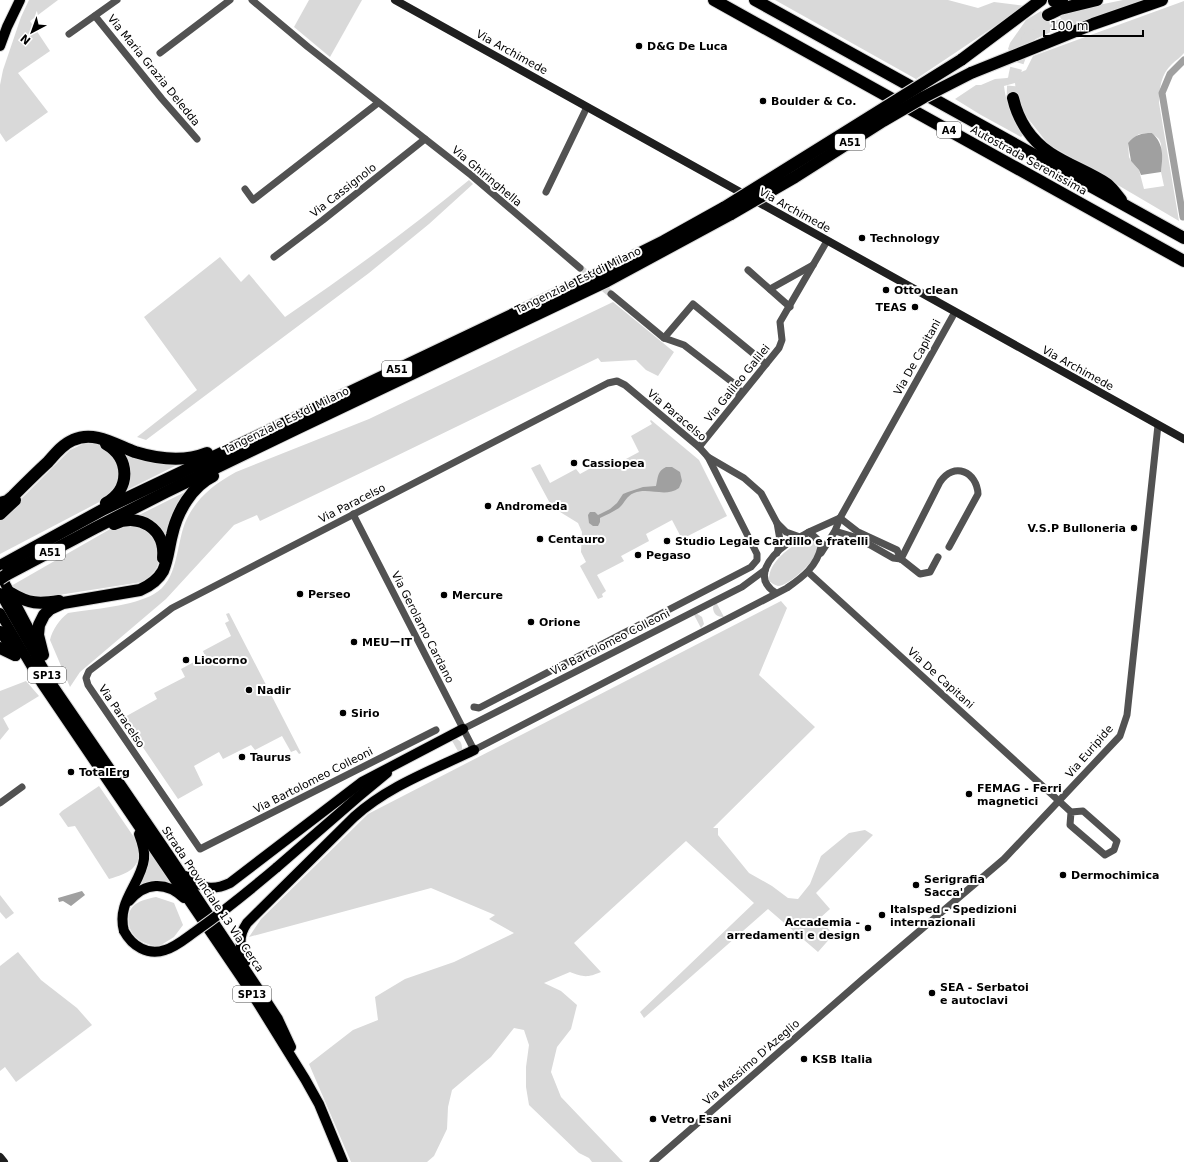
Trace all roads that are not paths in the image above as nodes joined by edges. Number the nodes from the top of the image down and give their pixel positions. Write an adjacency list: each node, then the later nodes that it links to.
1 (20, 0): 14 (main road)
2 (117, 0): 12 (street, Via Maria Grazia Deledda)
3 (230, 0): 15 (street)
4 (252, 0): 17 (street, Via Ghiringhella)
5 (395, 0): 18 (street, Via Archimede)
6 (714, 0): 28 (highway, Autostrada Serenissima / A4)
7 (755, 0): 23 (highway, Autostrada Serenissima / A4)
8 (1041, 0): 24 (highway, Tangenziale Est di Milano / A51, bridge)
9 (1097, 0): 11 (highway)
10 (1162, 0): 24 (highway, Tangenziale Est di Milano / A51, bridge)
11 (1048, 15)
12 (95, 16): 13 (street, Via Maria Grazia Deledda); 19 (street, Via Maria Grazia Deledda)
13 (69, 34)
14 (0, 46)
15 (160, 52)
16 (1013, 98): 23 (highway)
17 (378, 103): 20 (street, Via Ghiringhella); 21 (street)
18 (587, 107): 22 (street); 26 (street, Via Archimede)
19 (197, 139)
20 (425, 139): 27 (street, Via Cassignolo); 30 (street, Via Ghiringhella)
21 (245, 189)
22 (546, 192)
23 (1128, 207): 25 (highway, Autostrada Serenissima / A4)
24 (728, 211): 41 (highway, Tangenziale Est di Milano / A51)
25 (1184, 238)
26 (827, 241): 29 (street, Via Galileo Galilei); 35 (street, Via Archimede)
27 (274, 257)
28 (1184, 261)
29 (814, 264): 32 (street); 34 (street, Via Galileo Galilei)
30 (580, 268)
31 (748, 270): 32 (street)
32 (770, 289): 34 (street)
33 (610, 294): 36 (street)
34 (790, 307): 37 (street, Via Galileo Galilei)
35 (955, 312): 39 (street, Via Archimede); 47 (street, Via De Capitani)
36 (664, 338): 37 (street); 38 (street)
37 (766, 364): 38 (street, Via Galileo Galilei)
38 (739, 396): 42 (street, Via Galileo Galilei)
39 (1158, 425): 40 (street, Via Archimede); 79 (street, Via Euripide)
40 (1184, 439)
41 (260, 441): 44 (highway); 49 (highway, Tangenziale Est di Milano / A51); 50 (highway, Tangenziale Est di Milano / A51); 69 (highway)
42 (699, 447): 43 (street, Via Paracelso); 46 (street, Via Paracelso)
43 (708, 457): 48 (street); 59 (street, Via Paracelso)
44 (0, 503)
45 (0, 514): 50 (highway)
46 (353, 514): 73 (street, Via Gerolamo Cardano); 84 (street, Via Paracelso)
47 (840, 518): 51 (street, Via De Capitani); 52 (street, Via Bartolomeo Colleoni); 58 (street)
48 (776, 523): 53 (street); 55 (street)
49 (95, 528): 61 (highway, Tangenziale Est di Milano / A51); 63 (highway)
50 (68, 529): 61 (highway, Tangenziale Est di Milano / A51)
51 (835, 531): 56 (street, Via De Capitani); 58 (street)
52 (809, 532): 53 (street, Via Bartolomeo Colleoni); 56 (street)
53 (800, 537): 55 (street, Via Bartolomeo Colleoni)
54 (949, 547): 58 (street)
55 (777, 554): 60 (street, Via Bartolomeo Colleoni)
56 (819, 556): 62 (street)
57 (938, 557): 58 (street)
58 (901, 559)
59 (757, 560): 70 (street, Via Bartolomeo Colleoni)
60 (765, 570): 64 (street); 73 (street, Via Bartolomeo Colleoni)
61 (1, 572): 63 (main road)
62 (808, 572): 64 (street); 79 (street, Via De Capitani)
63 (5, 593): 69 (main road); 72 (main road, Strada Provinciale 13 Via Cerca / SP13)
64 (776, 593): 75 (street)
65 (0, 613): 71 (main road, Strada Provinciale 13 Via Cerca / SP13)
66 (0, 631): 68 (main road)
67 (0, 648): 68 (highway)
68 (15, 655): 71 (main road)
69 (43, 655): 72 (main road)
70 (474, 707)
71 (62, 714): 83 (main road, Strada Provinciale 13 Via Cerca / SP13)
72 (81, 725): 85 (main road, Strada Provinciale 13 Via Cerca / SP13)
73 (463, 729): 75 (street, Via Gerolamo Cardano); 76 (main road)
74 (436, 730): 84 (street, Via Bartolomeo Colleoni)
75 (474, 750): 77 (main road)
76 (401, 761): 82 (main road); 85 (main road)
77 (403, 784): 82 (main road); 89 (main road)
78 (22, 787): 80 (street)
79 (1059, 801): 81 (street, Via De Capitani); 88 (street, Via Euripide)
80 (0, 803)
81 (1071, 812): 81 (street)
82 (338, 815): 86 (main road, bridge)
83 (134, 819): 86 (main road); 87 (main road, Strada Provinciale 13 Via Cerca / SP13)
84 (200, 849)
85 (169, 855): 89 (main road, Strada Provinciale 13 Via Cerca / SP13)
86 (124, 908): 87 (main road)
87 (196, 911): 90 (main road, Strada Provinciale 13 Via Cerca / SP13)
88 (863, 979): 94 (street, Via Massimo D'Azeglio)
89 (276, 1016): 90 (main road, Strada Provinciale 13 Via Cerca / SP13)
90 (305, 1079): 93 (main road, SP13)
91 (0, 1157): 92 (street)
92 (4, 1162)
93 (343, 1162)
94 (653, 1162)

